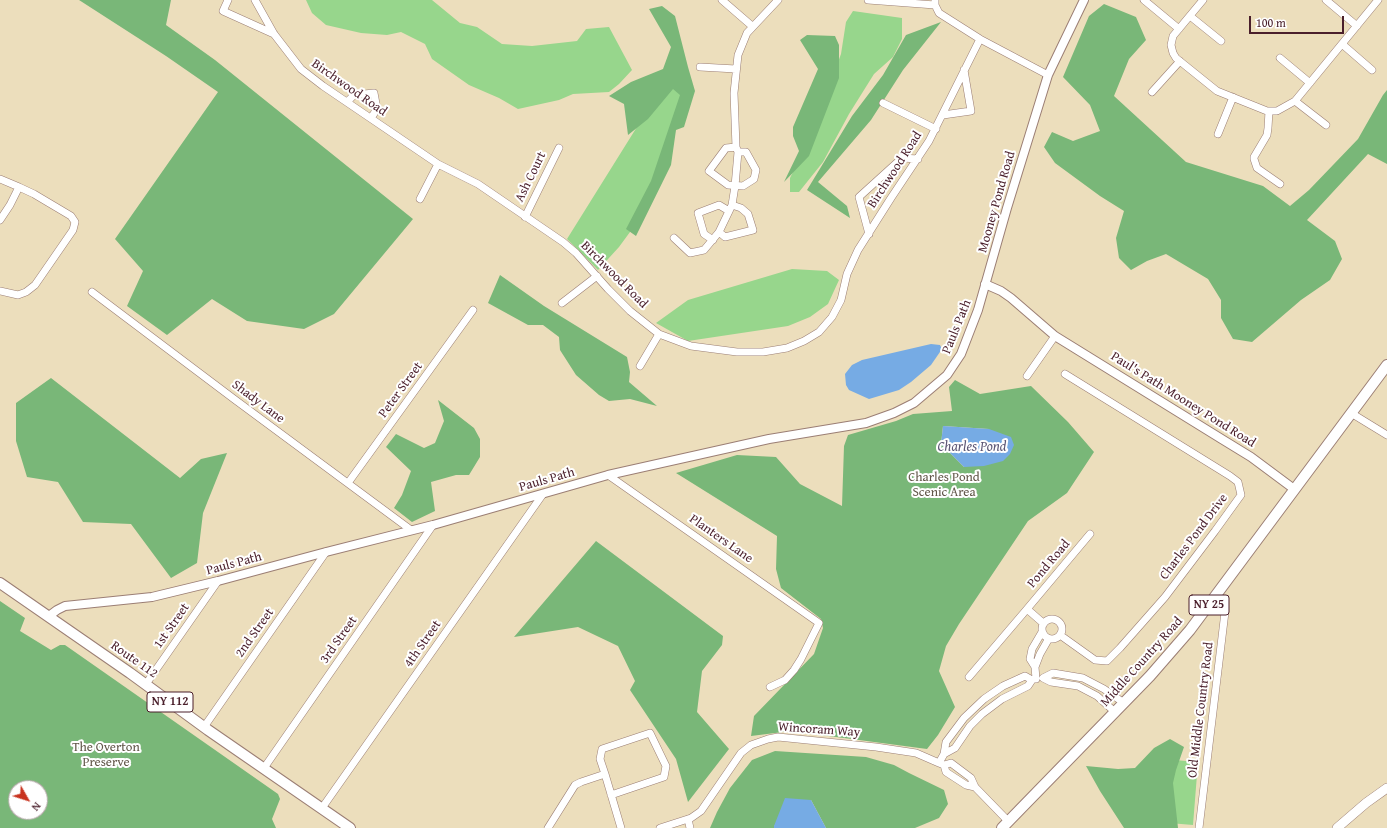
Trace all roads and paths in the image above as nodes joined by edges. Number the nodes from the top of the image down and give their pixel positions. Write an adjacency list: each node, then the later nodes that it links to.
1 (228, 0): 16 (street)
2 (255, 0): 16 (street, Birchwood Road)
3 (722, 0): 13 (street)
4 (778, 0): 13 (street)
5 (868, 0): 11 (street)
6 (1084, 0): 26 (street, Mooney Pond Road)
7 (1144, 0): 15 (street)
8 (1203, 0): 12 (street)
9 (1326, 0): 14 (street)
10 (1378, 0): 14 (street)
11 (935, 2): 17 (street)
12 (1190, 16): 15 (street); 18 (street)
13 (752, 26): 23 (street)
14 (1356, 26): 19 (street)
15 (1179, 29): 21 (street)
16 (274, 34): 31 (street, Birchwood Road)
17 (980, 38): 24 (street, Birchwood Road); 26 (street)
18 (1221, 41)
19 (1342, 44): 25 (street); 27 (street)
20 (1280, 58): 27 (street)
21 (1180, 61): 28 (street); 29 (street)
22 (700, 67): 23 (street)
23 (736, 69): 40 (street)
24 (964, 70): 34 (street, Birchwood Road); 34 (street)
25 (1372, 70)
26 (1048, 75): 56 (street, Mooney Pond Road)
27 (1310, 83): 30 (street)
28 (1152, 92)
29 (1233, 97): 33 (street); 38 (street)
30 (1295, 101): 33 (street); 36 (street)
31 (348, 102): 35 (street, Birchwood Road); 35 (street)
32 (883, 104): 37 (street)
33 (1268, 111): 44 (street)
34 (942, 115): 37 (street, Birchwood Road)
35 (371, 118): 42 (street, Birchwood Road)
36 (1326, 125)
37 (936, 129): 41 (street, Birchwood Road)
38 (1218, 134)
39 (559, 148): 49 (street, Ash Court)
40 (737, 149): 46 (street); 46 (street); 46 (street)
41 (918, 159): 52 (street, Birchwood Road); 52 (street)
42 (438, 164): 47 (street); 49 (street, Birchwood Road)
43 (0, 178): 45 (street)
44 (1280, 184)
45 (19, 186): 50 (street); 57 (street)
46 (735, 186): 48 (street)
47 (420, 199)
48 (730, 208): 51 (street); 51 (street); 54 (street)
49 (525, 217): 55 (street, Birchwood Road)
50 (0, 220)
51 (719, 232): 54 (street)
52 (868, 234): 61 (street, Birchwood Road)
53 (674, 238): 54 (street)
54 (713, 240)
55 (597, 276): 59 (street); 61 (street, Birchwood Road)
56 (985, 284): 62 (street); 69 (street, Pauls Path)
57 (0, 291)
58 (92, 292): 70 (street, Shady Lane)
59 (562, 303)
60 (472, 310): 70 (street, Peter Street)
61 (659, 334): 64 (street)
62 (1056, 336): 66 (street); 71 (street, Paul's Path Mooney Pond Road)
63 (1387, 365): 67 (main road, Middle Country Road / NY 25)
64 (640, 366)
65 (1065, 374): 84 (street, Charles Pond Drive)
66 (1027, 376)
67 (1351, 413): 68 (street); 71 (main road, Middle Country Road / NY 25)
68 (1387, 435)
69 (608, 475): 72 (street, Pauls Path); 90 (street, Planters Lane)
70 (348, 484): 74 (street, Shady Lane)
71 (1294, 490): 79 (main road, Middle Country Road / NY 25)
72 (543, 494): 73 (street, Pauls Path); 100 (street, 4th Street)
73 (433, 525): 74 (street, Pauls Path); 96 (street, 3rd Street)
74 (411, 530): 76 (street, Pauls Path)
75 (1090, 534): 80 (street, Pond Road)
76 (326, 552): 77 (street, Pauls Path); 93 (street, 2nd Street)
77 (218, 582): 81 (street, Pauls Path); 89 (street, 1st Street)
78 (0, 583): 81 (main road, Route 112 / NY 112)
79 (1216, 597): 91 (main road, Middle Country Road / NY 25); 108 (street, Old Middle Country Road)
80 (1027, 609): 82 (street); 87 (street, Pond Road)
81 (49, 616): 89 (main road, Route 112 / NY 112)
82 (1043, 623): 83 (street); 84 (street)
83 (1042, 632): 85 (street); 86 (street)
84 (1060, 635): 85 (street)
85 (1048, 640): 86 (street)
86 (1035, 667): 88 (street)
87 (969, 677)
88 (1037, 679): 91 (street); 92 (street); 94 (street); 94 (street)
89 (146, 684): 93 (main road, Route 112 / NY 112)
90 (770, 687)
91 (1124, 703): 92 (main road, Middle Country Road / NY 25)
92 (1115, 712): 102 (main road, Middle Country Road / NY 25)
93 (204, 727): 96 (main road, Route 112 / NY 112)
94 (944, 754): 95 (street)
95 (941, 764): 101 (street, Wincoram Way); 102 (street, Wincoram Way)
96 (264, 768): 100 (main road, Route 112 / NY 112)
97 (605, 774): 99 (street); 99 (street); 104 (street)
98 (1387, 788): 109 (main road)
99 (611, 795): 105 (street)
100 (322, 808): 103 (main road, Route 112 / NY 112)
101 (688, 819): 106 (street, Wincoram Way); 107 (street)
102 (1009, 826)
103 (350, 828)
104 (548, 828)
105 (621, 828)
106 (660, 828)
107 (690, 828)
108 (1199, 828)
109 (1337, 828)

